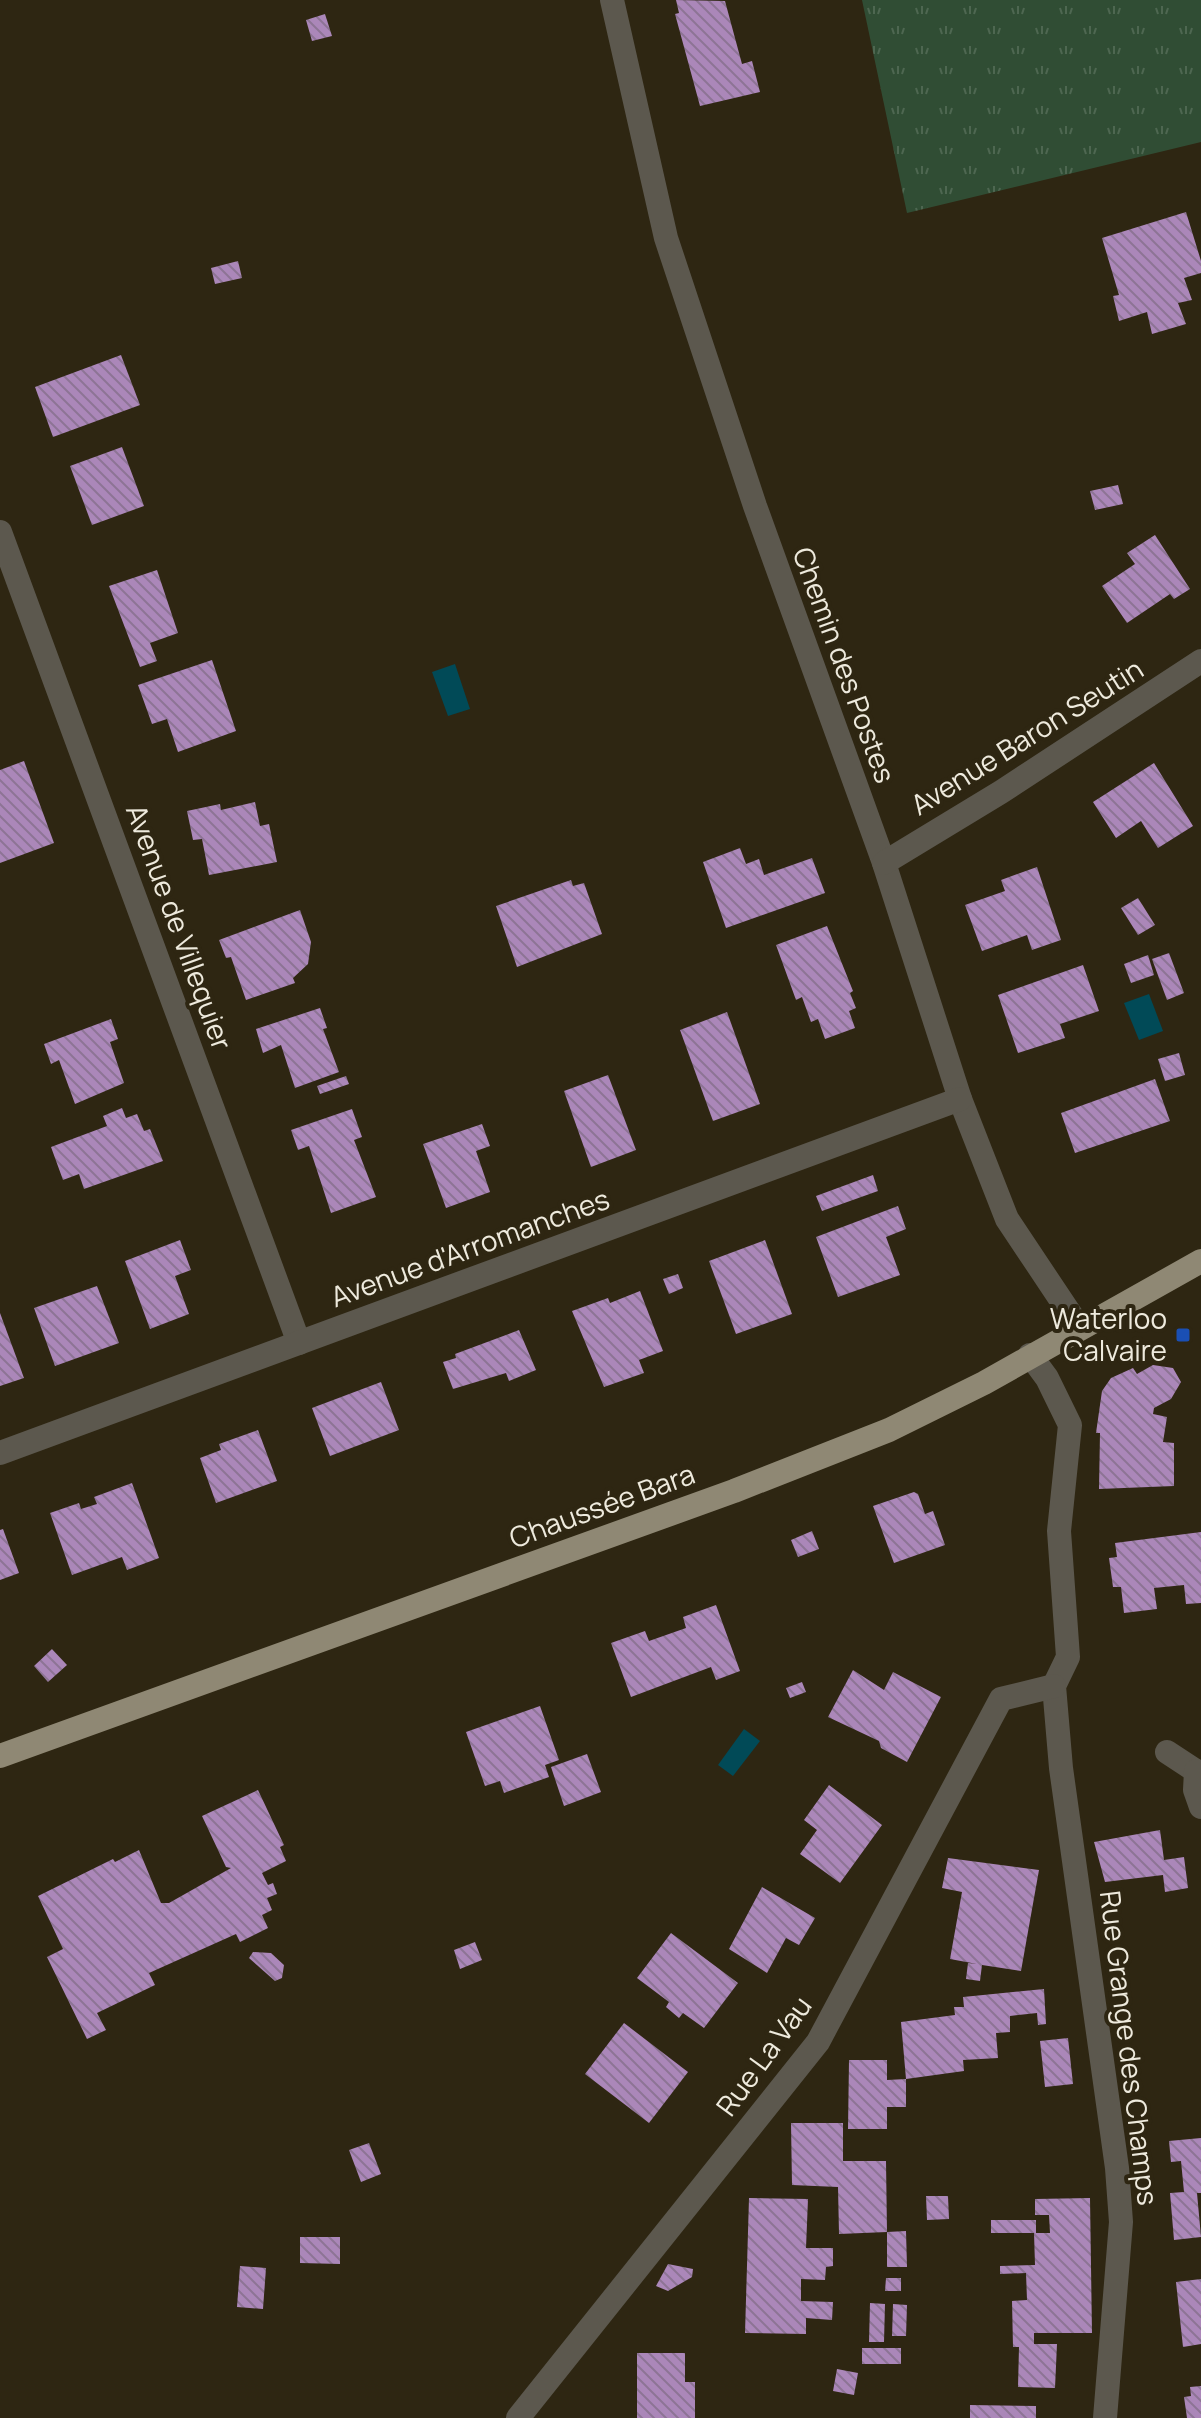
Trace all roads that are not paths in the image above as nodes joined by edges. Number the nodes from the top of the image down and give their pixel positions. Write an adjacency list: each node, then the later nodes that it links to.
1 (612, 0): 4 (street, Chemin des Postes)
2 (2, 539): 8 (street, Avenue de Villequier)
3 (1201, 661): 4 (street, Avenue Baron Seutin)
4 (884, 863): 5 (street, Chemin des Postes)
5 (960, 1099): 7 (street, Chemin des Postes); 8 (street, Avenue d'Arromanches)
6 (1201, 1261): 7 (main road, Chaussée Bara)
7 (1079, 1327): 9 (main road, Chaussée Bara)
8 (299, 1343): 10 (street, Avenue d'Arromanches)
9 (1030, 1355): 11 (street); 13 (main road, Chaussée Bara)
10 (0, 1453)
11 (1054, 1686): 16 (street, Rue La Vau); 17 (street, Rue Grange des Champs)
12 (1167, 1752): 14 (street)
13 (0, 1756)
14 (1199, 1769): 15 (street)
15 (1201, 1807)
16 (518, 2418)
17 (1105, 2418)

